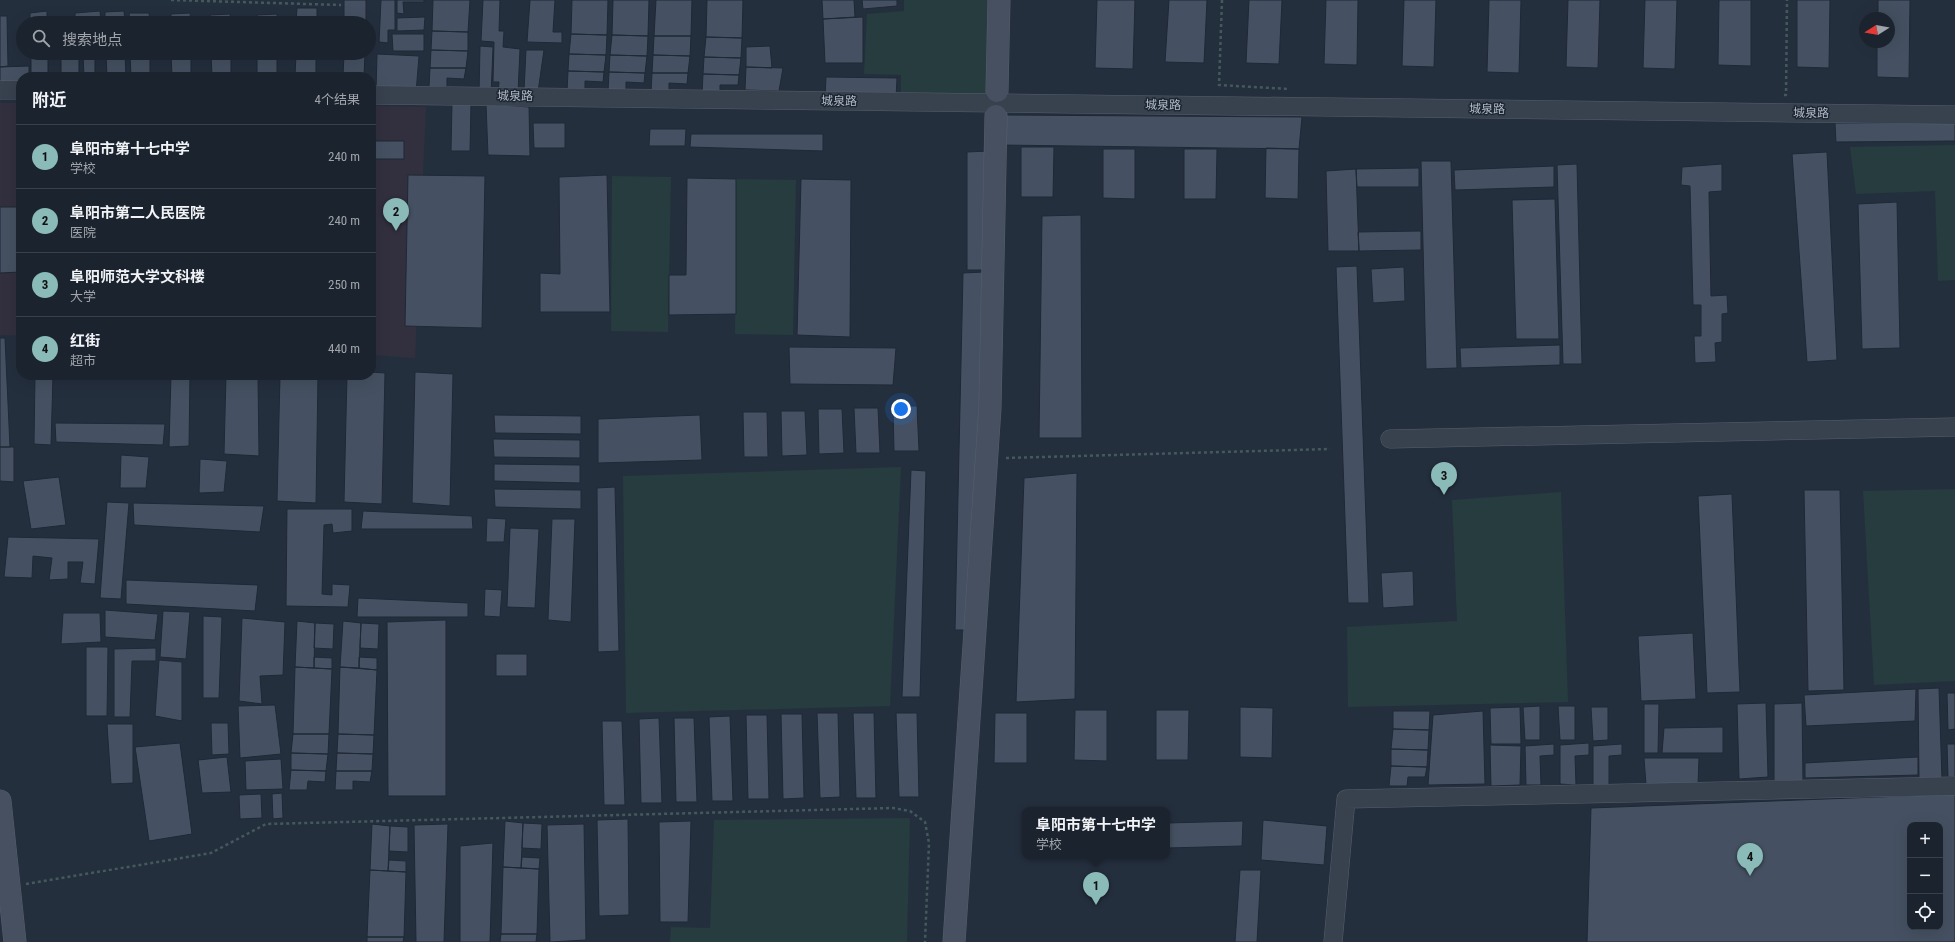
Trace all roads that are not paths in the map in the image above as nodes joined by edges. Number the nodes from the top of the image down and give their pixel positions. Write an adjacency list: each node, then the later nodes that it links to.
1 (999, 0): 4 (main road)
2 (0, 90): 3 (street)
3 (16, 90)
4 (997, 91)
5 (376, 95): 6 (street, 城泉路)
6 (1955, 115)
7 (996, 116): 13 (main road)
8 (1955, 427): 9 (street)
9 (1390, 439)
10 (1955, 786): 14 (street)
11 (0, 801): 12 (main road)
12 (15, 942)
13 (954, 942)
14 (1334, 942)

